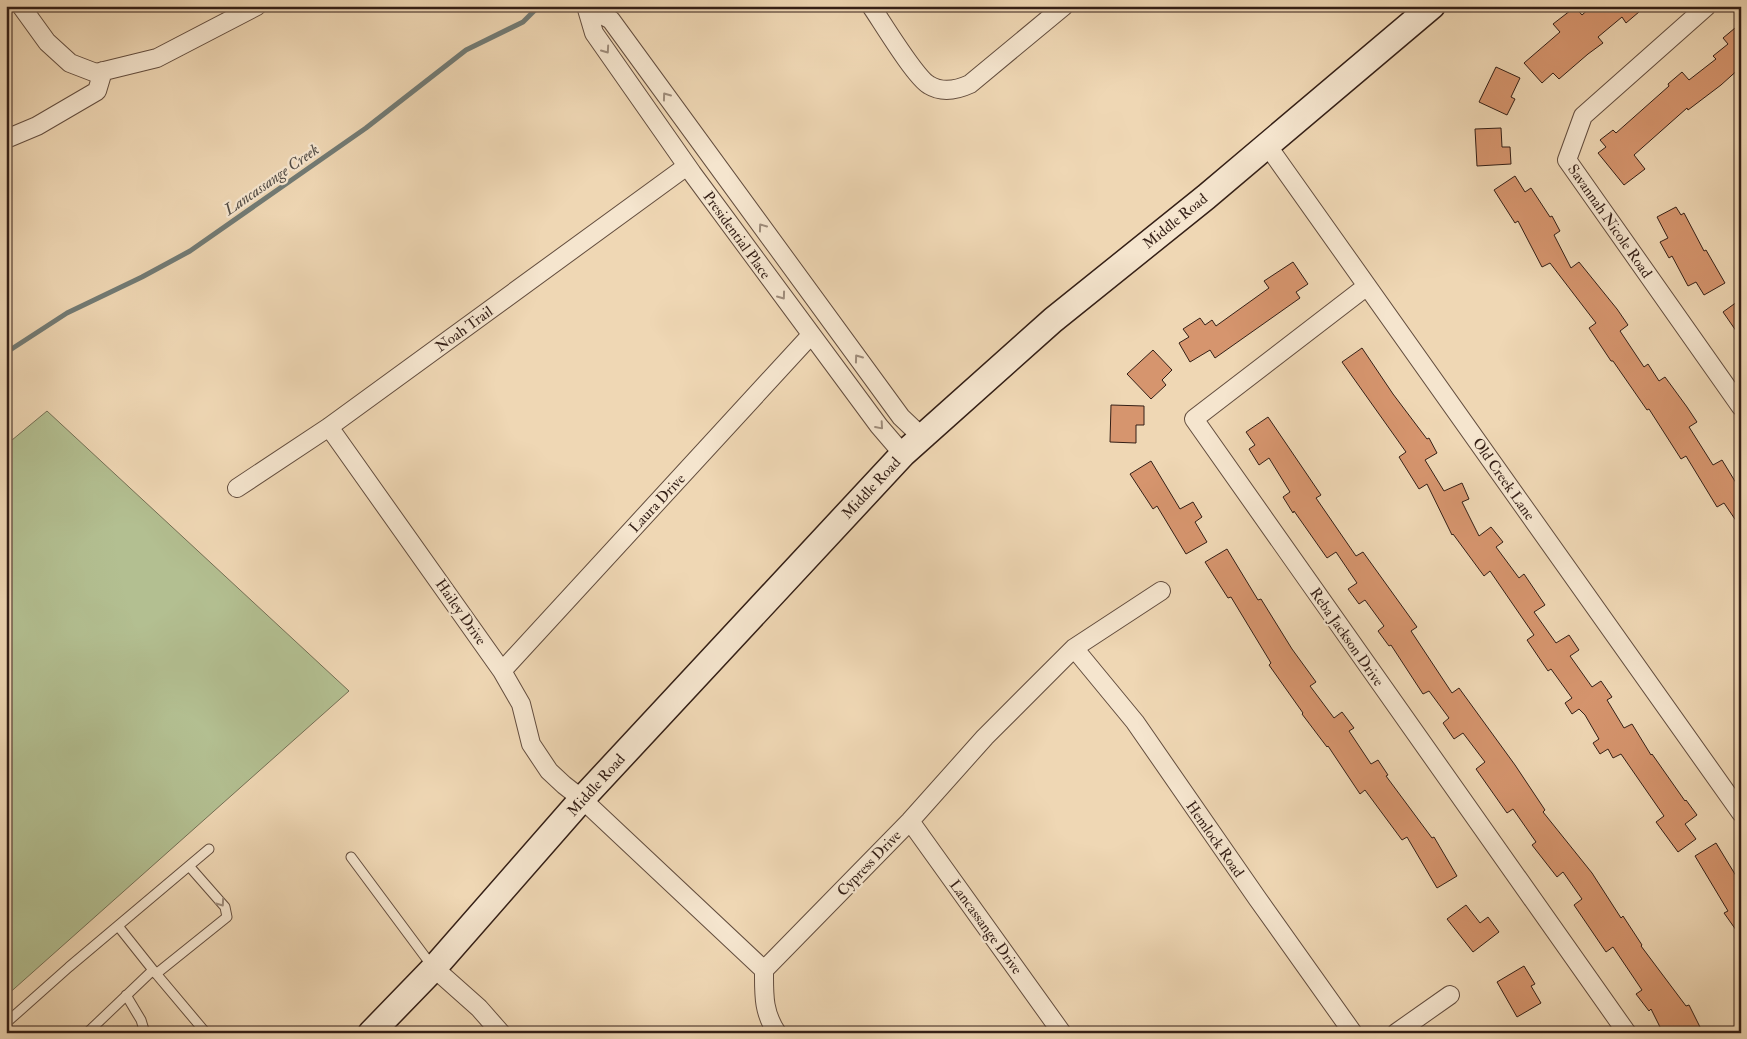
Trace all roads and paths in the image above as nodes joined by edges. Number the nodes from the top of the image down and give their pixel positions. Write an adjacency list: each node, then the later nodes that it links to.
1 (21, 6): 7 (street)
2 (257, 6): 7 (street)
3 (871, 6): 4 (street)
4 (1064, 6)
5 (1432, 6): 9 (main road, Middle Road)
6 (1707, 6): 13 (street, Savannah Nicole Road)
7 (99, 72): 8 (street)
8 (6, 139)
9 (1267, 145): 11 (street, Old Creek Lane); 15 (main road, Middle Road)
10 (687, 166): 12 (street, Presidential Place, one-way to 12); 14 (street, Noah Trail); 15 (street, Presidential Place, one-way to 10)
11 (1367, 286): 22 (street, Old Creek Lane); 43 (street, Reba Jackson Drive)
12 (811, 335): 16 (street, Presidential Place, one-way to 16); 20 (street, Laura Drive)
13 (1741, 407)
14 (329, 427): 17 (street, Noah Trail); 20 (street, Hailey Drive)
15 (922, 437): 16 (main road, Middle Road)
16 (904, 454): 21 (main road, Middle Road)
17 (237, 488)
18 (1161, 591): 19 (street, Cypress Drive)
19 (1074, 648): 23 (street, Cypress Drive); 41 (street, Hemlock Road)
20 (502, 670): 21 (street, Hailey Drive)
21 (582, 799): 28 (main road, Middle Road); 29 (street)
22 (1741, 813)
23 (910, 821): 29 (street, Cypress Drive); 40 (street, Lancassange Drive)
24 (210, 849): 26 (lane)
25 (350, 857): 28 (lane)
26 (190, 866): 27 (lane); 30 (lane, one-way to 30)
27 (118, 926): 30 (lane); 33 (lane)
28 (434, 968): 37 (main road, Middle Road); 38 (street)
29 (764, 970): 39 (street)
30 (154, 972): 31 (lane); 36 (lane)
31 (126, 995): 34 (lane); 35 (lane)
32 (1450, 995): 42 (street)
33 (6, 1023)
34 (87, 1033)
35 (145, 1033)
36 (206, 1033)
37 (371, 1033)
38 (501, 1033)
39 (776, 1033)
40 (1062, 1033)
41 (1353, 1033)
42 (1396, 1033)
43 (1627, 1033)

